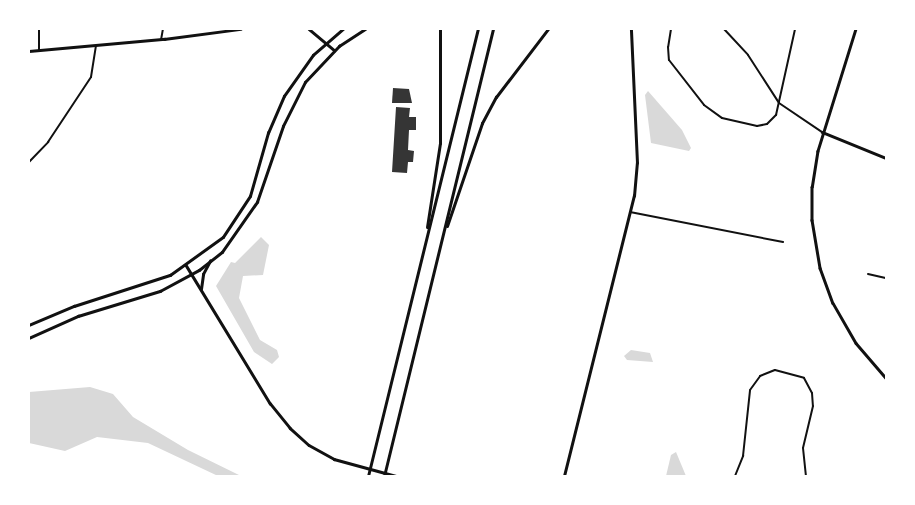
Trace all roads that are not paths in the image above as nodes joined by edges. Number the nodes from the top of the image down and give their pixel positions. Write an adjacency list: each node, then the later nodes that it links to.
1 (39, 29): 19 (street)
2 (163, 29): 16 (street)
3 (240, 29): 16 (main road)
4 (309, 29): 17 (main road)
5 (343, 29): 17 (main road)
6 (365, 29): 20 (main road)
7 (440, 29): 28 (highway)
8 (478, 29): 28 (highway)
9 (493, 29): 29 (highway)
10 (548, 29): 29 (highway)
11 (631, 29): 26 (main road)
12 (671, 29): 22 (street)
13 (724, 29): 22 (street)
14 (795, 29): 22 (street)
15 (856, 29): 23 (main road)
16 (161, 40): 18 (main road)
17 (326, 44): 20 (main road); 31 (main road)
18 (96, 45): 19 (main road); 25 (street)
19 (39, 50): 21 (main road)
20 (334, 50): 30 (main road)
21 (29, 51)
22 (779, 103): 23 (street)
23 (822, 132): 24 (main road); 38 (main road)
24 (886, 158)
25 (29, 162)
26 (630, 212): 27 (street); 42 (main road)
27 (783, 242)
28 (424, 249): 39 (highway)
29 (440, 250): 40 (highway)
30 (211, 261): 32 (main road); 35 (main road)
31 (186, 265): 32 (main road); 36 (main road)
32 (192, 274): 35 (main road); 37 (main road)
33 (868, 274): 34 (street)
34 (886, 278)
35 (200, 290): 41 (main road)
36 (29, 325)
37 (29, 338)
38 (886, 378)
39 (368, 476)
40 (384, 476)
41 (396, 476)
42 (564, 476)
43 (735, 476): 44 (street)
44 (806, 476)

